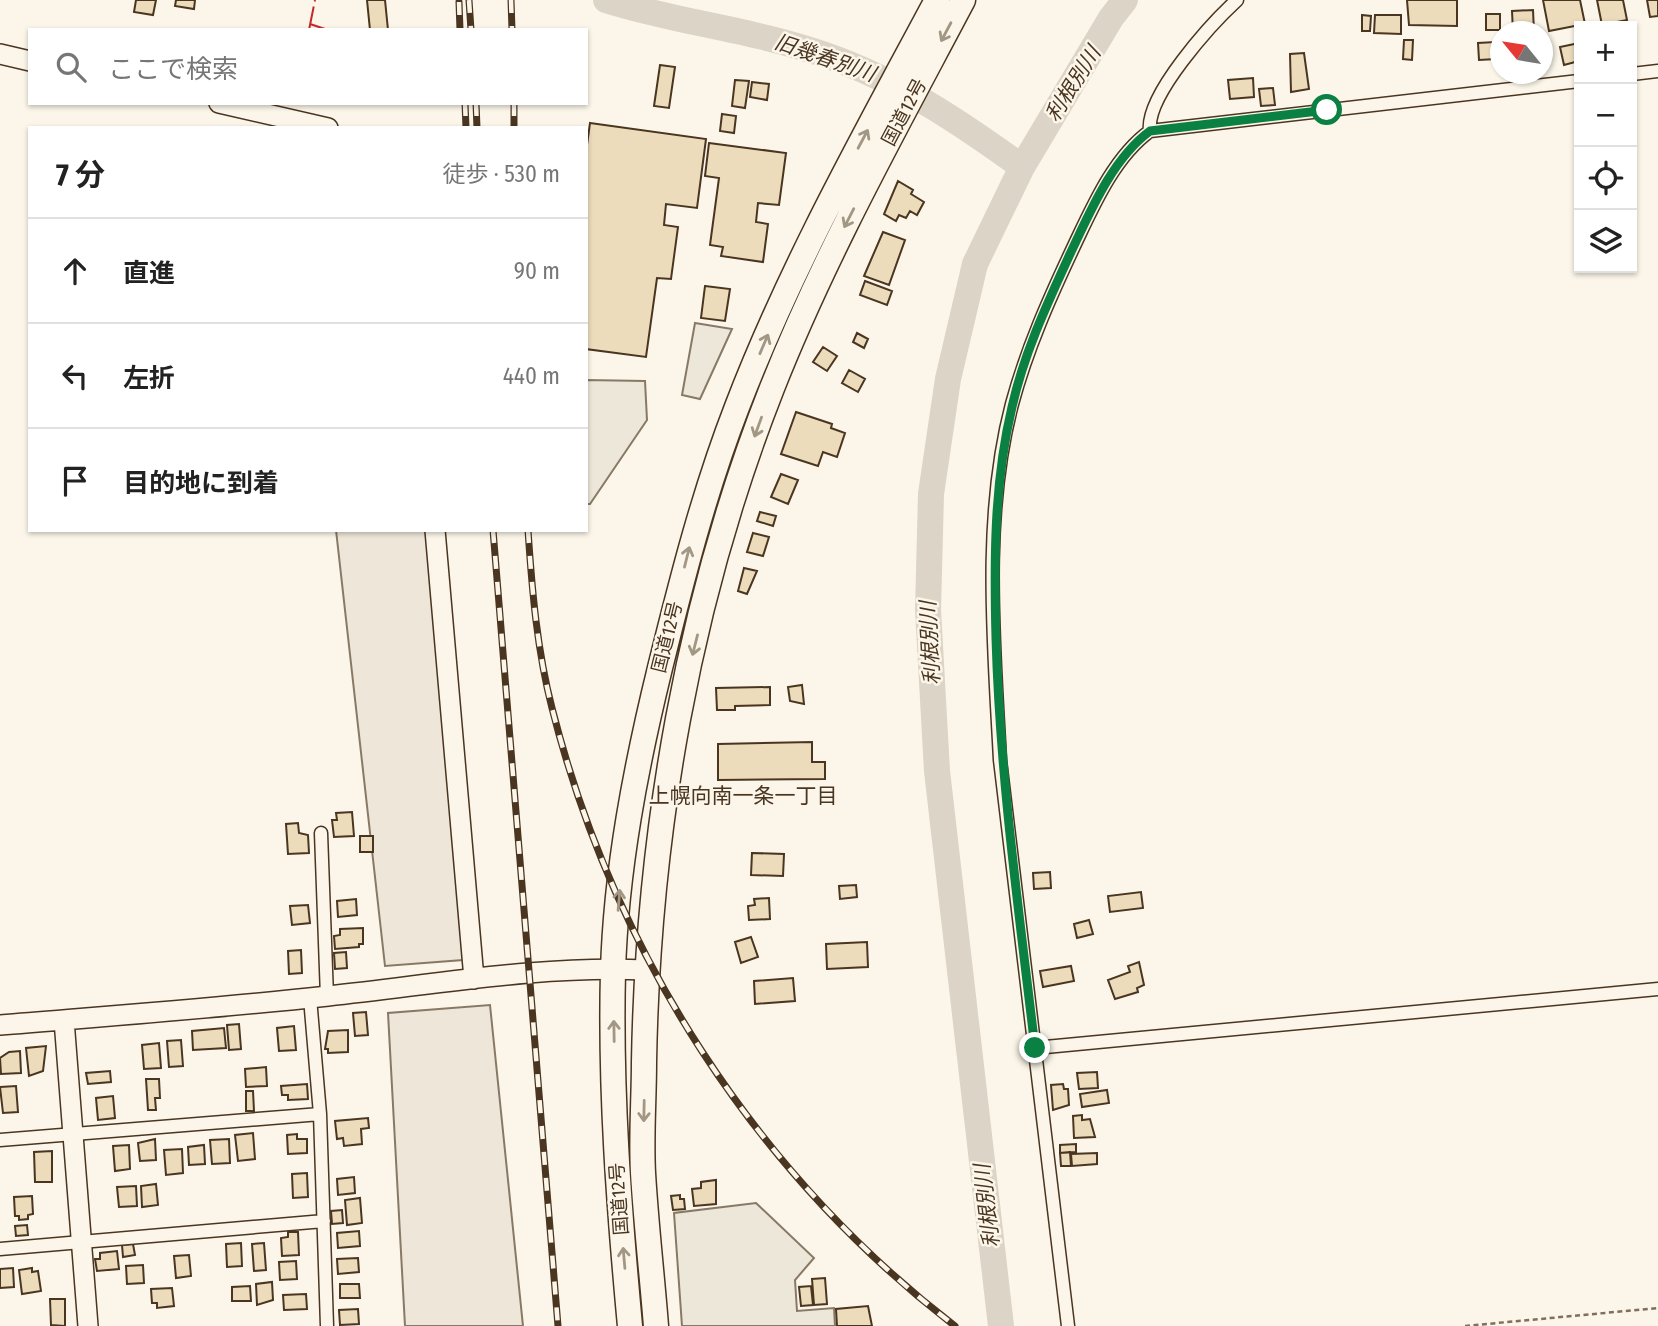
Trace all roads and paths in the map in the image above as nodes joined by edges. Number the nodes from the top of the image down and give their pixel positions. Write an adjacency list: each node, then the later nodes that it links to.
1 (937, 0): 5 (highway, 国道12号)
2 (963, 0): 5 (highway, 国道12号, one-way to 5)
3 (1237, 0): 13 (street)
4 (0, 54): 6 (street)
5 (920, 57): 11 (highway, 国道12号)
6 (28, 61)
7 (1658, 71): 8 (street)
8 (1637, 73)
9 (1574, 82): 13 (street)
10 (228, 105): 12 (street)
11 (892, 109): 16 (highway, 国道12号, one-way to 11); 17 (highway, 国道12号, one-way to 17)
12 (319, 126)
13 (1150, 131): 23 (street)
14 (435, 532): 18 (street)
15 (321, 833): 20 (street)
16 (613, 968): 17 (street); 18 (street); 33 (highway, 国道12号, one-way to 16)
17 (646, 970): 34 (highway, 国道12号, one-way to 34)
18 (474, 979): 20 (street)
19 (1658, 989): 23 (street)
20 (318, 997): 21 (street); 24 (street)
21 (64, 1020): 22 (street); 25 (street)
22 (0, 1025)
23 (1035, 1048): 35 (street)
24 (320, 1114): 25 (street); 27 (street)
25 (72, 1133): 26 (street); 28 (street)
26 (0, 1140)
27 (324, 1221): 28 (street); 32 (street)
28 (81, 1241): 29 (street); 31 (street)
29 (0, 1249)
30 (1658, 1308): 36 (path)
31 (88, 1326)
32 (327, 1326)
33 (630, 1326)
34 (656, 1326)
35 (1068, 1326)
36 (1465, 1326)

